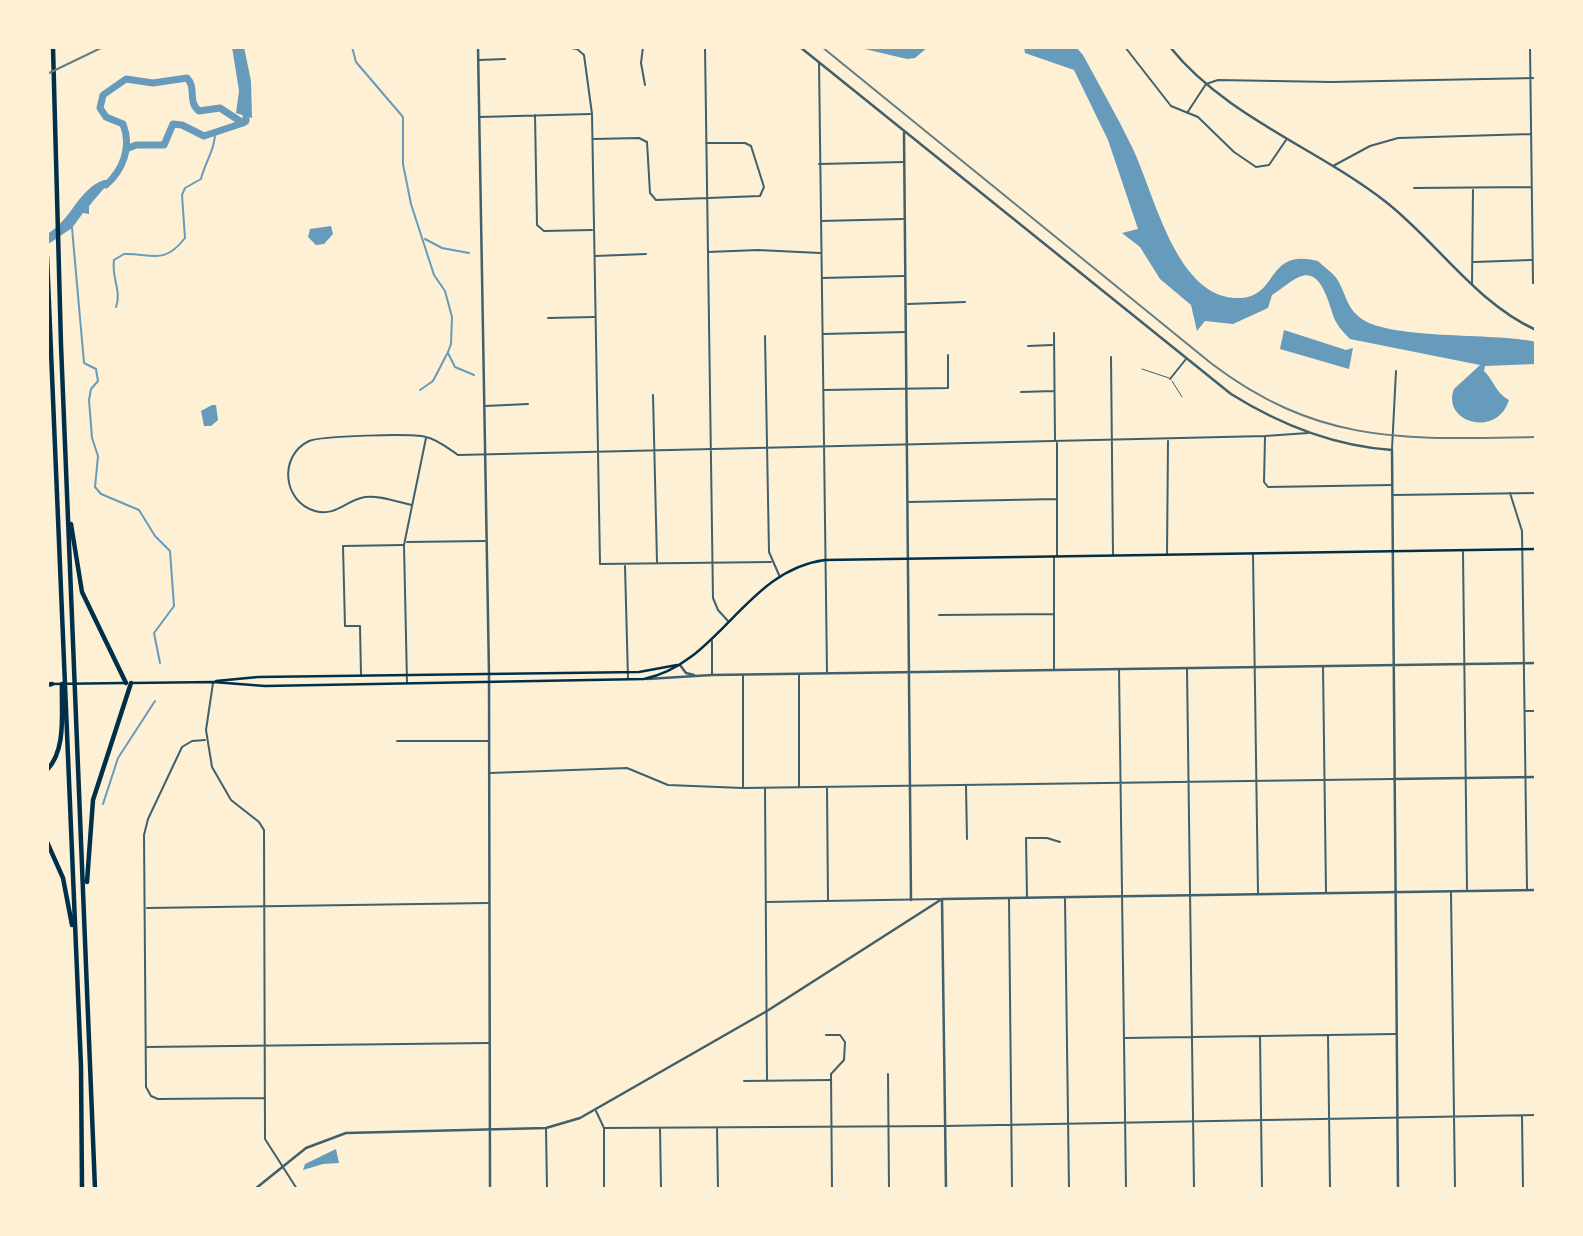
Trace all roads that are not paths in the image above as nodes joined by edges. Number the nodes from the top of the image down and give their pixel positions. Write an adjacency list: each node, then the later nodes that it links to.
1 (54, 47): 86 (highway)
2 (478, 47): 11 (street)
3 (565, 47): 18 (street)
4 (643, 47): 16 (street)
5 (705, 47): 25 (street)
6 (800, 47): 12 (street)
7 (1125, 47): 17 (street)
8 (1170, 47): 15 (street)
9 (1530, 47): 13 (street)
10 (505, 59): 11 (street)
11 (478, 60): 20 (street)
12 (819, 62): 21 (street); 27 (street)
13 (1531, 78): 14 (street); 15 (street); 22 (street)
14 (1536, 78)
15 (1206, 84): 17 (street); 23 (street)
16 (645, 85)
17 (1187, 113): 23 (street)
18 (592, 114): 19 (street); 24 (street)
19 (535, 115): 20 (street); 35 (street)
20 (479, 117): 71 (street)
21 (904, 132): 26 (street); 60 (street)
22 (1532, 134): 28 (street); 29 (street)
23 (1287, 138): 28 (street)
24 (592, 139): 32 (street); 35 (street)
25 (706, 143): 32 (street); 32 (street)
26 (905, 162): 27 (street); 33 (street)
27 (819, 164): 34 (street)
28 (1332, 166): 46 (street)
29 (1532, 187): 31 (street); 41 (street)
30 (1413, 188): 31 (street)
31 (1473, 189): 42 (street)
32 (707, 200): 36 (street)
33 (905, 219): 34 (street); 43 (street)
34 (820, 221): 37 (street)
35 (594, 230): 40 (street)
36 (708, 252): 37 (street); 81 (street)
37 (821, 253): 44 (street)
38 (646, 254): 40 (street)
39 (47, 256): 115 (highway)
40 (594, 256): 49 (street)
41 (1533, 260): 42 (street); 45 (street)
42 (1473, 262): 46 (street)
43 (906, 276): 44 (street); 48 (street)
44 (821, 278): 54 (street)
45 (1534, 283)
46 (1472, 284): 51 (street)
47 (965, 302): 48 (street)
48 (906, 304): 52 (street)
49 (595, 317): 50 (street); 84 (street)
50 (548, 318)
51 (1536, 330)
52 (907, 332): 54 (street); 64 (street)
53 (1054, 333): 56 (street)
54 (822, 334): 65 (street)
55 (765, 336): 80 (street)
56 (1054, 345): 57 (street); 66 (street)
57 (1028, 346)
58 (948, 355): 64 (street)
59 (1111, 357): 76 (street)
60 (1186, 359): 63 (street); 72 (street)
61 (1143, 369): 63 (lane)
62 (1396, 371): 82 (street)
63 (1170, 379): 69 (lane)
64 (908, 389): 65 (street); 78 (street)
65 (823, 390): 79 (street)
66 (1054, 391): 67 (street); 77 (street)
67 (1021, 392)
68 (653, 395): 83 (street)
69 (1182, 397)
70 (528, 404): 71 (street)
71 (484, 406): 85 (street)
72 (1308, 432): 73 (street); 82 (street)
73 (1265, 436): 75 (street); 87 (street)
74 (427, 437): 85 (street); 93 (street); 93 (street)
75 (1168, 439): 76 (street); 101 (street)
76 (1114, 440): 77 (street); 102 (street)
77 (1056, 442): 78 (street); 91 (street)
78 (908, 445): 79 (street); 92 (street)
79 (823, 447): 80 (street); 105 (street)
80 (767, 448): 81 (street); 107 (street)
81 (711, 450): 83 (street); 106 (street)
82 (1392, 450): 87 (street)
83 (654, 451): 84 (street); 108 (street)
84 (598, 452): 85 (street); 109 (street)
85 (485, 454): 94 (street)
86 (66, 463): 140 (highway); 186 (highway)
87 (1392, 485): 90 (street)
88 (1510, 493): 89 (street); 90 (street); 97 (street)
89 (1536, 493)
90 (1392, 495): 99 (street)
91 (1057, 499): 92 (street); 103 (street)
92 (909, 502): 104 (street)
93 (412, 505): 95 (street)
94 (486, 541): 95 (street); 129 (street)
95 (405, 544): 131 (street); 134 (street)
96 (1536, 549): 97 (main road)
97 (1522, 550): 98 (main road); 116 (street)
98 (1463, 551): 99 (main road); 119 (street)
99 (1391, 552): 100 (main road); 120 (street)
100 (1253, 554): 101 (main road); 121 (street)
101 (1167, 555): 102 (main road)
102 (1114, 556): 103 (main road)
103 (1055, 557): 104 (main road); 111 (street)
104 (908, 559): 105 (main road); 126 (street)
105 (825, 561): 110 (main road); 128 (street)
106 (713, 562): 107 (street); 108 (street); 113 (street)
107 (771, 562): 110 (street)
108 (657, 563): 109 (street)
109 (625, 564): 127 (street)
110 (779, 575): 113 (main road)
111 (1054, 614): 112 (street); 125 (street)
112 (939, 615)
113 (728, 621): 114 (main road)
114 (712, 638): 118 (main road); 132 (street)
115 (62, 641): 148 (highway); 187 (highway)
116 (1524, 663): 117 (street); 119 (street); 143 (street)
117 (1536, 663)
118 (680, 664): 127 (main road); 135 (street); 136 (main road)
119 (1464, 664): 120 (street); 152 (street)
120 (1391, 666): 122 (street); 153 (street)
121 (1255, 667): 122 (street); 123 (street); 155 (street)
122 (1323, 667): 154 (street)
123 (1187, 668): 124 (street); 156 (street)
124 (1119, 669): 125 (street); 157 (street)
125 (1054, 670): 126 (street)
126 (908, 672): 128 (street); 159 (street)
127 (627, 673): 129 (main road); 137 (street)
128 (827, 673): 130 (street)
129 (489, 674): 131 (main road); 139 (street)
130 (799, 674): 133 (street); 163 (street)
131 (407, 675): 134 (main road); 141 (street)
132 (712, 675): 133 (street); 135 (street)
133 (743, 675): 161 (street)
134 (361, 676): 138 (main road)
135 (697, 676): 136 (street)
136 (644, 679): 137 (main road)
137 (628, 680): 139 (main road)
138 (213, 682): 140 (main road); 141 (main road); 145 (street)
139 (489, 682): 141 (main road); 147 (street)
140 (129, 683): 142 (main road); 186 (highway)
141 (407, 683)
142 (49, 684)
143 (1524, 711): 144 (street); 150 (street)
144 (1536, 711)
145 (206, 740): 184 (street); 185 (street)
146 (397, 741): 147 (street)
147 (489, 741): 149 (street)
148 (47, 770)
149 (489, 773): 161 (street); 183 (street)
150 (1525, 777): 151 (street); 152 (street); 167 (street)
151 (1536, 777)
152 (1466, 778): 153 (street); 170 (street)
153 (1393, 779): 154 (street); 171 (street)
154 (1325, 780): 155 (street); 172 (street)
155 (1257, 781): 156 (street); 173 (street)
156 (1189, 782): 157 (street); 174 (street)
157 (1121, 783): 158 (street); 176 (street)
158 (966, 785): 159 (street); 164 (street)
159 (909, 786): 160 (street); 180 (street)
160 (827, 787): 163 (street); 181 (street)
161 (743, 788): 162 (street)
162 (765, 788): 163 (street); 182 (street)
163 (799, 788)
164 (967, 839)
165 (47, 842): 187 (highway)
166 (1060, 842): 178 (street)
167 (1527, 890): 168 (street); 170 (street)
168 (1536, 890)
169 (1451, 891): 170 (street); 171 (street); 206 (street)
170 (1467, 891)
171 (1394, 892): 172 (street); 189 (street)
172 (1326, 893): 173 (street)
173 (1258, 894): 174 (street)
174 (1190, 895): 176 (street); 193 (street)
175 (1065, 897): 176 (street); 178 (street); 212 (street)
176 (1122, 897): 194 (street)
177 (1009, 898): 178 (street); 179 (street); 213 (street)
178 (1027, 898)
179 (942, 899): 180 (street); 188 (street); 216 (street)
180 (911, 900): 181 (street)
181 (828, 901): 182 (street)
182 (766, 902): 188 (street)
183 (489, 904): 184 (street); 195 (street)
184 (264, 906): 185 (street); 196 (street)
185 (146, 908): 197 (street)
186 (86, 925): 224 (highway)
187 (77, 986): 223 (highway)
188 (767, 1011): 201 (street); 203 (street)
189 (1396, 1034): 191 (street); 207 (street)
190 (826, 1035): 199 (street)
191 (1328, 1035): 192 (street); 208 (street)
192 (1260, 1036): 193 (street); 209 (street)
193 (1192, 1037): 194 (street); 210 (street)
194 (1124, 1038): 211 (street)
195 (489, 1043): 196 (street); 221 (street)
196 (265, 1045): 197 (street); 202 (street)
197 (145, 1047): 202 (street)
198 (888, 1074): 215 (street)
199 (831, 1080): 201 (street); 214 (street)
200 (744, 1081): 201 (street)
201 (767, 1081)
202 (265, 1098): 222 (street)
203 (595, 1110): 218 (street); 219 (street)
204 (1522, 1115): 205 (street); 206 (street); 243 (street)
205 (1536, 1115)
206 (1454, 1117): 207 (street); 242 (street)
207 (1397, 1118): 208 (street); 241 (street)
208 (1329, 1120): 209 (street); 240 (street)
209 (1261, 1121): 210 (street); 239 (street)
210 (1193, 1122): 211 (street); 238 (street)
211 (1125, 1123): 212 (street); 237 (street)
212 (1068, 1124): 213 (street); 236 (street)
213 (1011, 1125): 216 (street); 235 (street)
214 (832, 1126): 215 (street); 217 (street); 232 (street)
215 (888, 1126): 216 (street); 233 (street)
216 (945, 1126): 234 (street)
217 (717, 1127): 220 (street); 231 (street)
218 (546, 1128): 221 (street); 228 (street)
219 (604, 1128): 220 (street); 229 (street)
220 (660, 1128): 230 (street)
221 (489, 1129): 222 (street); 227 (street)
222 (283, 1166): 225 (street); 226 (street)
223 (82, 1189)
224 (95, 1189)
225 (255, 1189)
226 (297, 1189)
227 (490, 1189)
228 (547, 1189)
229 (604, 1189)
230 (661, 1189)
231 (718, 1189)
232 (832, 1189)
233 (889, 1189)
234 (946, 1189)
235 (1012, 1189)
236 (1069, 1189)
237 (1126, 1189)
238 (1194, 1189)
239 (1262, 1189)
240 (1331, 1189)
241 (1398, 1189)
242 (1455, 1189)
243 (1523, 1189)

